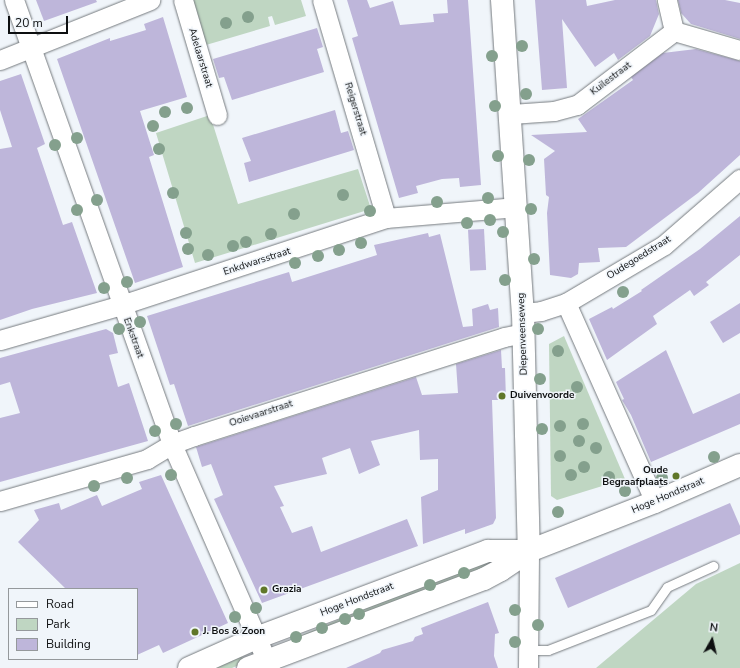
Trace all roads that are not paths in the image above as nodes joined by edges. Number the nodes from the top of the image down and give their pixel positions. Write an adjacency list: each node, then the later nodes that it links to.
1 (14, 0): 8 (street, Enkstraat)
2 (150, 0): 8 (street)
3 (183, 0): 12 (street, Adelaarstraat)
4 (322, 0): 15 (street, Reigerstraat)
5 (502, 0): 11 (street, Diepenveenseweg)
6 (667, 0): 7 (street)
7 (674, 31): 9 (street); 11 (street, Kuilestraat)
8 (32, 49): 10 (street); 17 (street, Enkstraat)
9 (740, 50)
10 (0, 60)
11 (511, 114): 14 (street, Diepenveenseweg)
12 (217, 115)
13 (740, 179): 16 (street, Oudegoedstraat)
14 (517, 206): 15 (street, Enkdwarsstraat); 18 (street, Diepenveenseweg)
15 (386, 218): 17 (street, Enkdwarsstraat)
16 (566, 303): 18 (street, Oudegoedstraat); 23 (street)
17 (121, 305): 19 (street, Enkdwarsstraat); 20 (street, Enkstraat)
18 (524, 323): 20 (street, Ooievaarstraat); 24 (street, Diepenveenseweg)
19 (0, 340)
20 (172, 444): 22 (street, Ooievaarstraat); 26 (street, Enkstraat)
21 (740, 465): 23 (street, Hoge Hondstraat)
22 (0, 501)
23 (655, 502): 24 (street, Hoge Hondstraat)
24 (529, 551): 26 (street, Hoge Hondstraat); 27 (street, Diepenveenseweg); 28 (street, Hoge Hondstraat)
25 (713, 566): 27 (lane)
26 (256, 638): 28 (street, Enkstraat); 29 (street, Hoge Hondstraat)
27 (529, 659)
28 (261, 665)
29 (190, 668)

